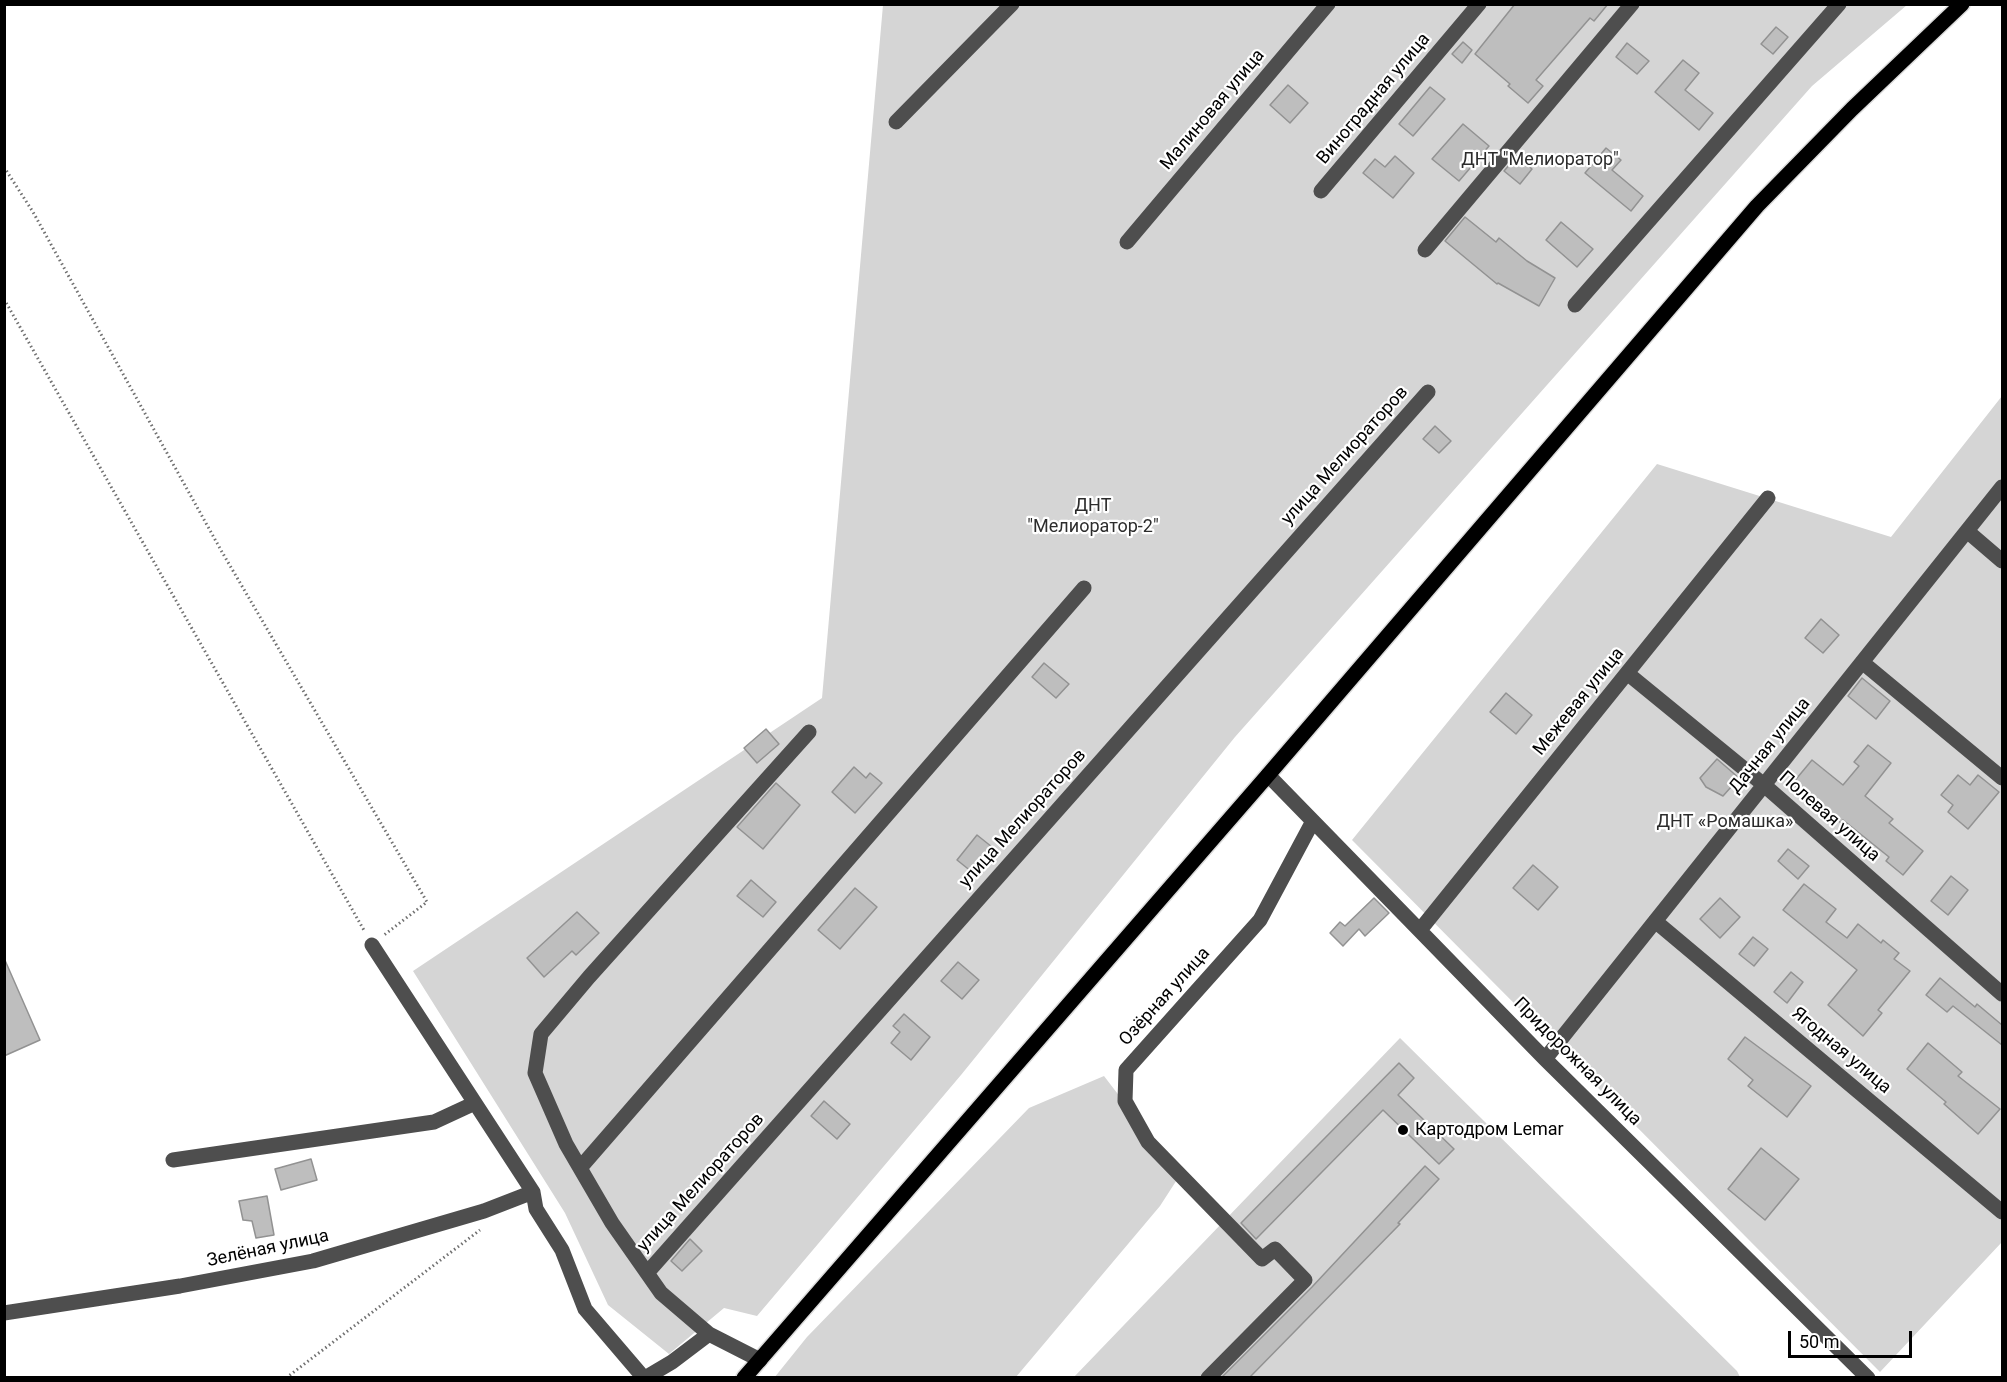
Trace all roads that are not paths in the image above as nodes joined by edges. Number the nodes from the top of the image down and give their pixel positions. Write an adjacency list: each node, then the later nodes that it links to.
1 (1012, 4): 7 (street)
2 (1328, 4): 9 (street, Малиновая улица)
3 (1479, 4): 8 (street, Виноградная улица)
4 (1632, 4): 10 (street)
5 (1839, 4): 11 (street)
6 (1962, 4): 21 (main road)
7 (896, 122)
8 (1321, 191)
9 (1128, 242)
10 (1425, 250)
11 (1575, 305)
12 (1428, 392): 35 (street, улица Мелиораторов)
13 (2002, 487): 15 (street, Дачная улица)
14 (1768, 498): 19 (street, Межевая улица)
15 (1967, 531): 16 (street); 18 (street, Дачная улица)
16 (2002, 561)
17 (1084, 588): 32 (street)
18 (1862, 662): 22 (street); 23 (street, Дачная улица)
19 (1628, 673): 23 (street, Полевая улица); 26 (street, Межевая улица)
20 (808, 732): 32 (street)
21 (1268, 775): 24 (street, Придорожная улица); 38 (main road)
22 (2002, 778)
23 (1764, 785): 25 (street, Дачная улица); 28 (street, Полевая улица)
24 (1313, 821): 26 (street, Придорожная улица); 42 (street, Озёрная улица)
25 (1655, 921): 29 (street, Дачная улица); 34 (street, Ягодная улица)
26 (1420, 930): 29 (street, Придорожная улица)
27 (372, 945): 30 (street)
28 (2002, 994)
29 (1545, 1059): 39 (street, Придорожная улица)
30 (475, 1103): 31 (street); 33 (street)
31 (173, 1160)
32 (580, 1168): 35 (street)
33 (533, 1192): 36 (street, Зелёная улица); 40 (street)
34 (2002, 1212)
35 (647, 1273): 37 (street)
36 (4, 1313)
37 (709, 1334): 38 (street); 40 (street)
38 (760, 1360): 41 (main road)
39 (1865, 1375)
40 (644, 1377)
41 (744, 1377)
42 (1208, 1377)

